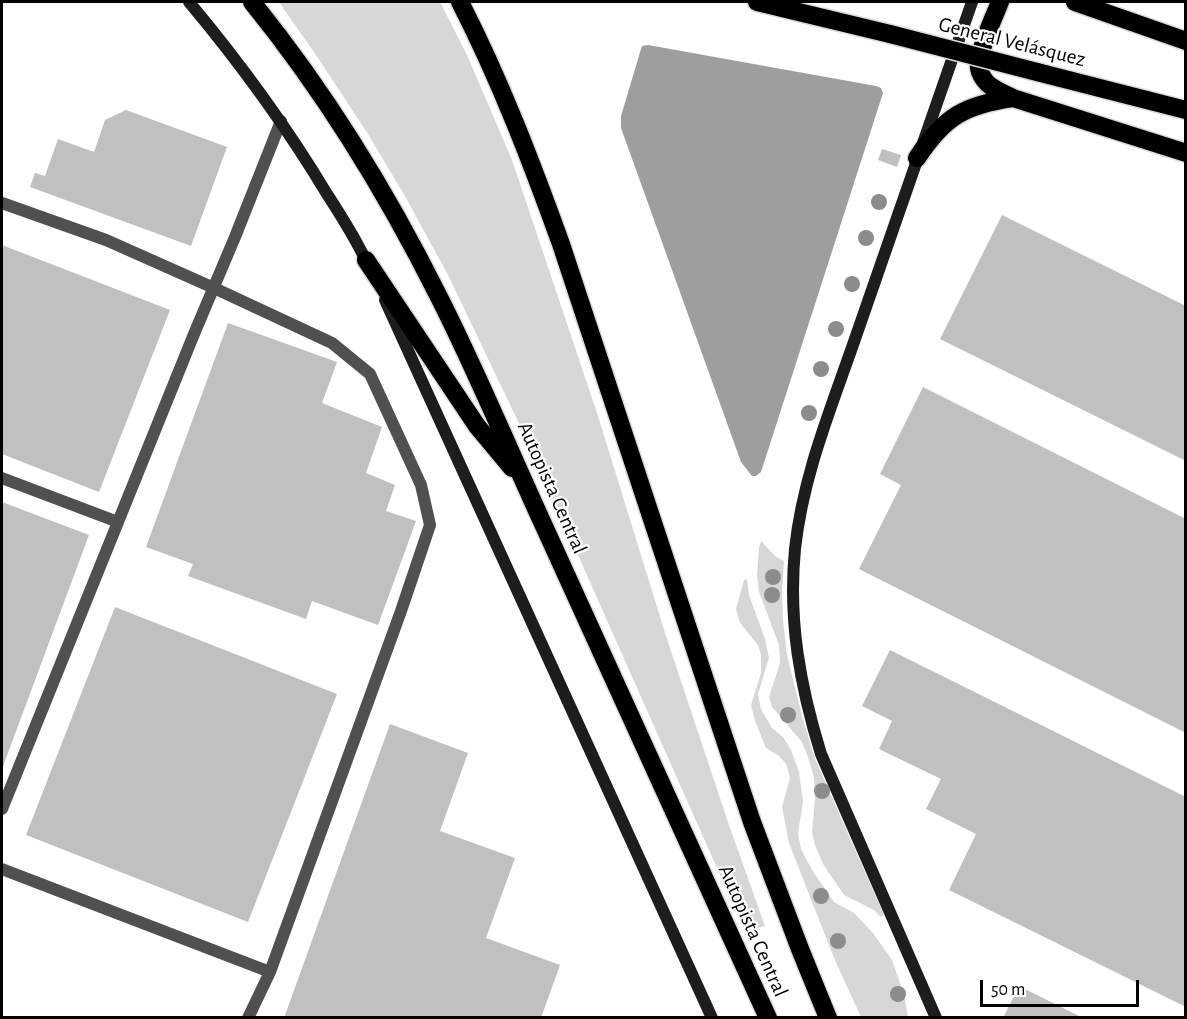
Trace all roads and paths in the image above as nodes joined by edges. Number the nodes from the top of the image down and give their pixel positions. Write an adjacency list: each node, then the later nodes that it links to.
1 (189, 2): 11 (street)
2 (252, 2): 18 (highway, Autopista Central)
3 (460, 2): 26 (highway, Autopista Central)
4 (757, 2): 10 (highway, General Velásquez, bridge)
5 (972, 2): 13 (street)
6 (1000, 2): 9 (highway)
7 (1075, 2): 8 (highway)
8 (1185, 41)
9 (1013, 98): 12 (highway); 13 (highway)
10 (1185, 110)
11 (281, 121): 15 (street); 16 (lane)
12 (1185, 153)
13 (917, 158): 27 (street)
14 (2, 203): 16 (lane)
15 (366, 260): 18 (highway); 24 (street)
16 (214, 288): 19 (lane); 22 (lane)
17 (2, 478): 19 (lane)
18 (523, 480): 25 (highway, Autopista Central)
19 (118, 522): 20 (lane)
20 (2, 809)
21 (2, 869): 22 (lane)
22 (270, 972): 23 (lane)
23 (248, 1017)
24 (712, 1017)
25 (768, 1017)
26 (828, 1017)
27 (936, 1017)

